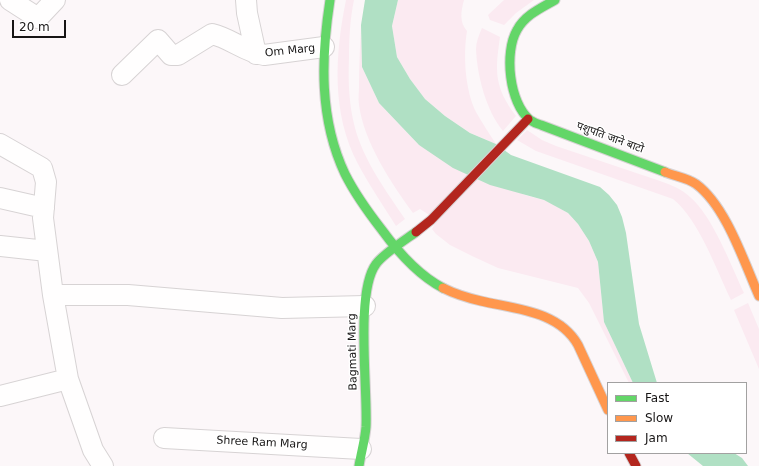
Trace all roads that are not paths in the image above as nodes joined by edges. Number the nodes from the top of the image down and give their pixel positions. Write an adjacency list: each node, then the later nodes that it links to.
1 (3, 0): 7 (street)
2 (10, 0): 3 (street)
3 (55, 0)
4 (246, 0): 9 (street, Om Marg)
5 (330, 0): 8 (main road)
6 (555, 0): 11 (main road)
7 (0, 2)
8 (324, 47): 9 (street, Om Marg); 16 (main road)
9 (256, 54): 10 (street, Om Marg)
10 (122, 76)
11 (528, 120): 16 (main road, Bagmati Marg); 19 (main road, पशुपति जाने बाटो)
12 (0, 144): 14 (street)
13 (0, 198): 14 (street)
14 (44, 208): 17 (street)
15 (0, 246): 17 (street)
16 (395, 248): 20 (main road, Bagmati Marg); 23 (main road)
17 (47, 251): 18 (street)
18 (53, 295): 20 (street); 21 (street)
19 (759, 296)
20 (365, 306): 26 (main road, Bagmati Marg)
21 (68, 379): 22 (street); 27 (street)
22 (0, 396)
23 (607, 408)
24 (164, 438): 26 (street, Shree Ram Marg)
25 (630, 454): 28 (main road)
26 (360, 458)
27 (103, 466)
28 (636, 466)

